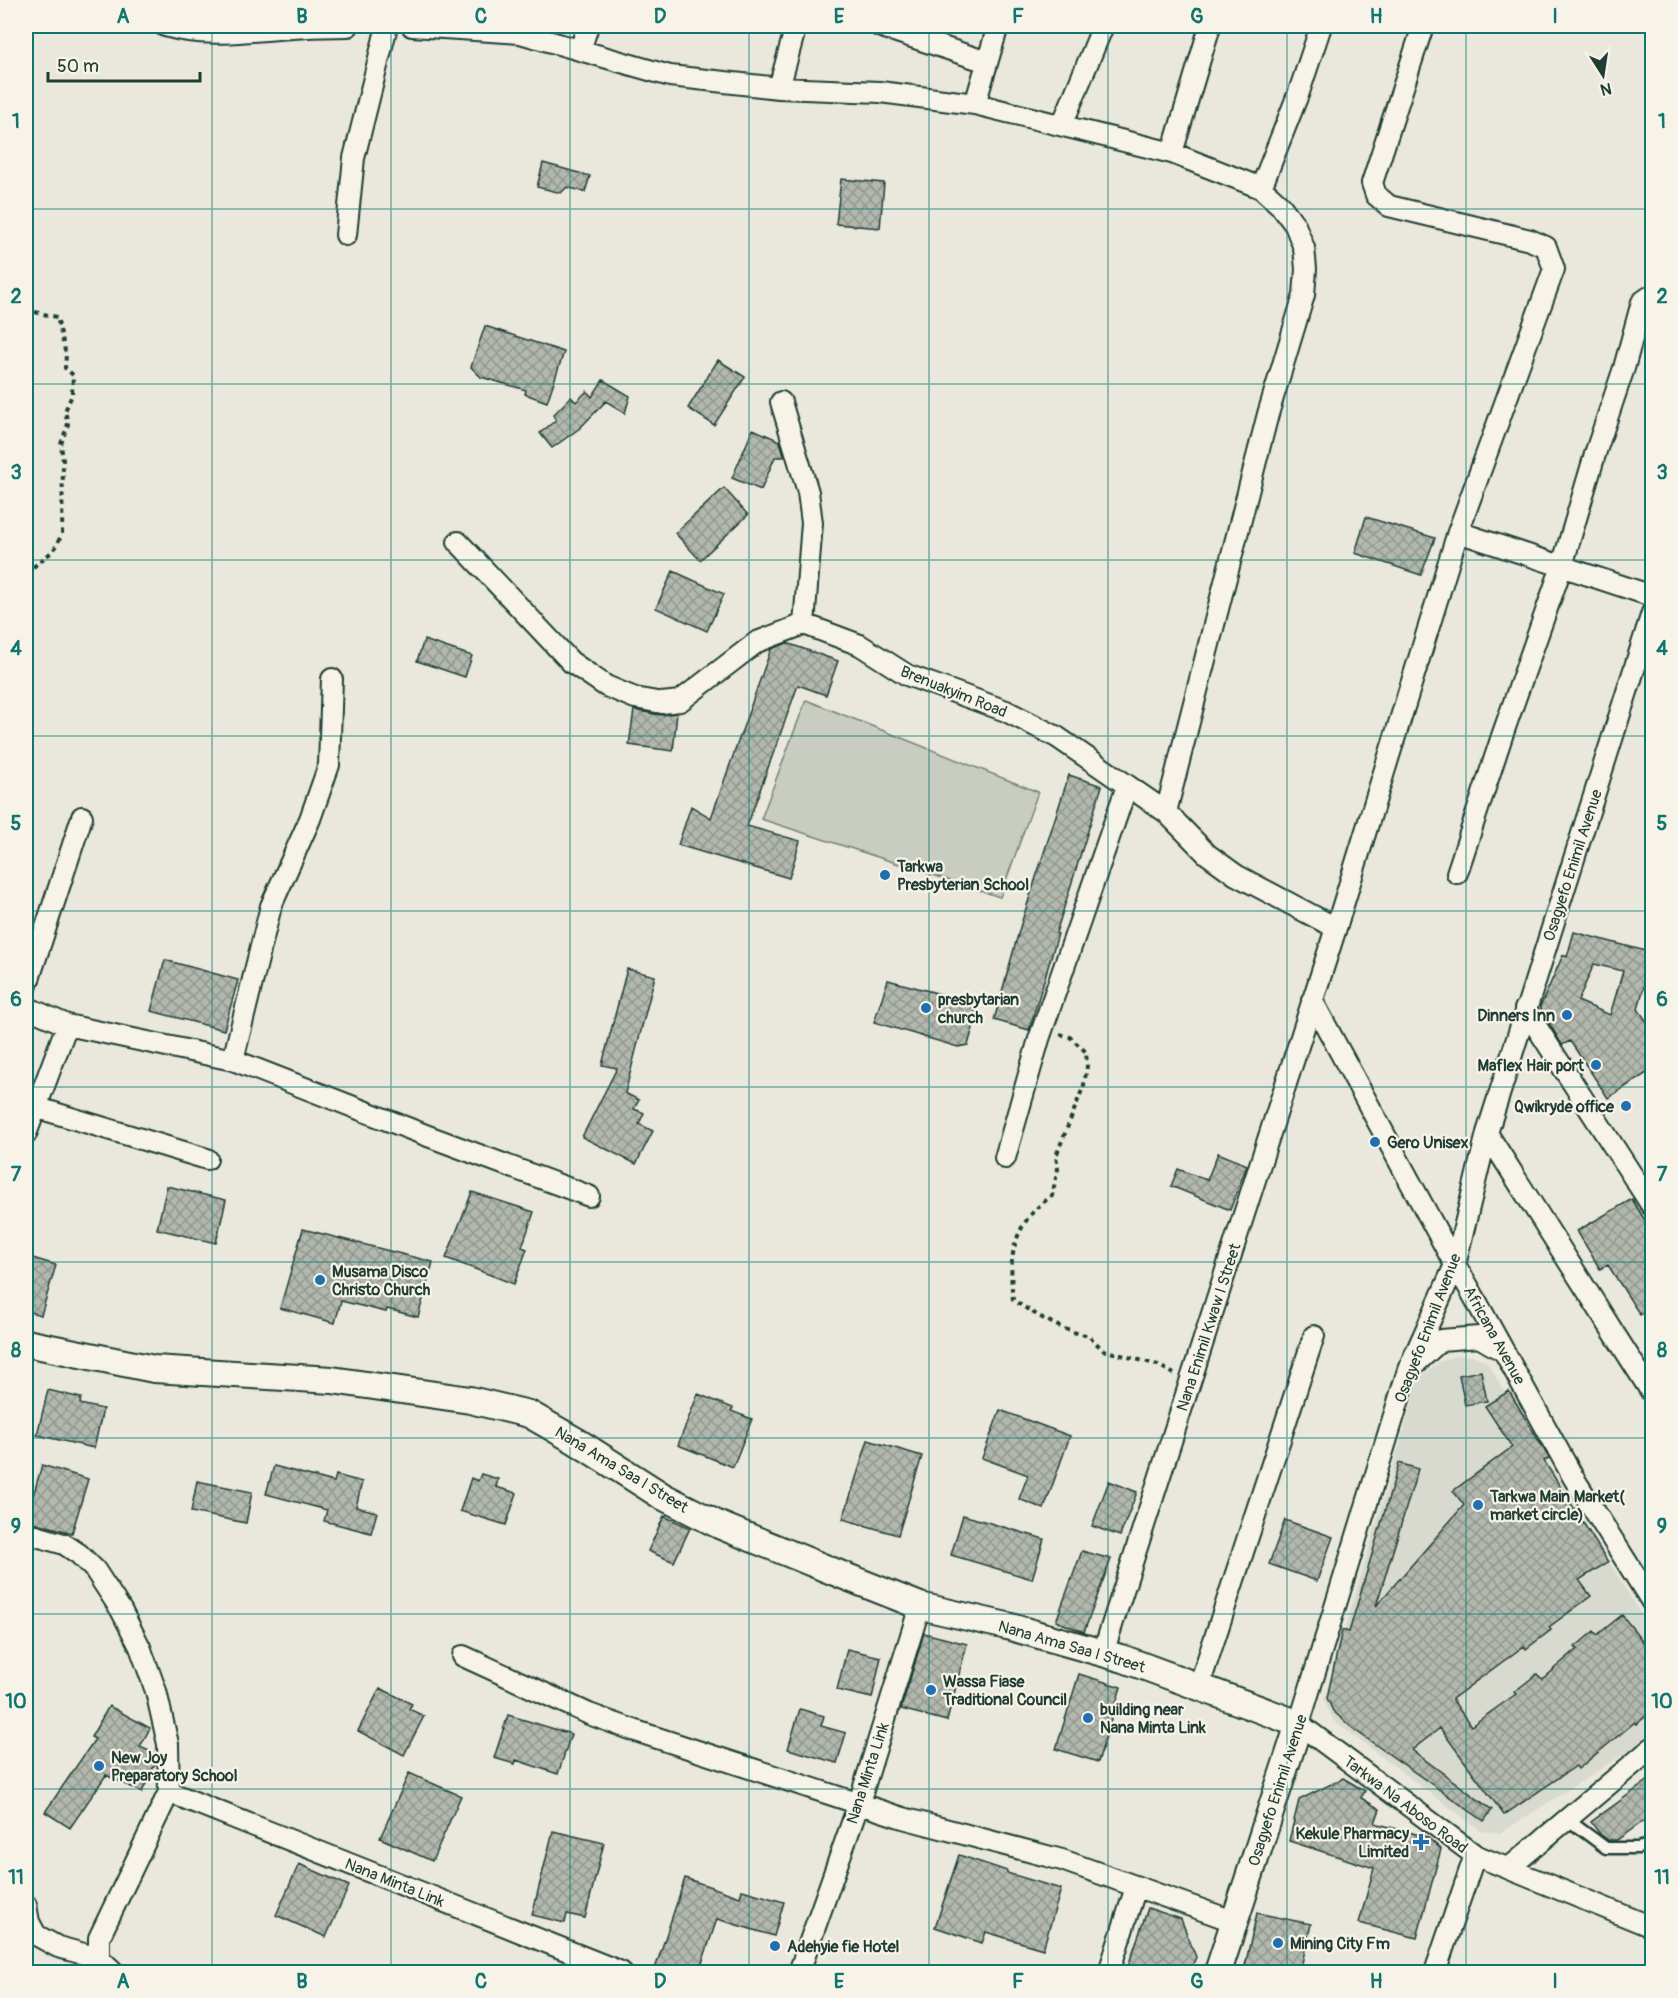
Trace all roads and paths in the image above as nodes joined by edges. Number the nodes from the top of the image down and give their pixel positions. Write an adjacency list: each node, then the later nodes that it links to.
1 (165, 26): 2 (street)
2 (348, 26)
3 (387, 26): 20 (street)
4 (412, 26): 13 (street)
5 (588, 26): 13 (street)
6 (796, 26): 15 (street)
7 (998, 26): 14 (street)
8 (1103, 26): 17 (street)
9 (1210, 26): 18 (street)
10 (1321, 26): 19 (street)
11 (1423, 26): 24 (street, Nana Enimil Kwaw I Street)
12 (889, 27): 14 (street)
13 (580, 50): 15 (street)
14 (987, 62): 16 (street)
15 (778, 88): 16 (street)
16 (975, 104): 17 (street)
17 (1062, 125): 18 (street)
18 (1172, 153): 19 (street)
19 (1262, 188): 33 (street)
20 (346, 235)
21 (1653, 295): 26 (street)
22 (26, 309): 27 (path)
23 (781, 402): 30 (street)
24 (1458, 532): 26 (street); 36 (street, Nana Enimil Kwaw I Street)
25 (458, 542): 30 (street)
26 (1562, 566): 28 (street); 35 (street)
27 (26, 573)
28 (1653, 596)
29 (1653, 613): 40 (street, Osagyefo Enimil Avenue)
30 (804, 624): 32 (street, Brenuakyim Road)
31 (332, 678): 43 (street)
32 (1127, 786): 33 (street, Brenuakyim Road); 41 (street)
33 (1166, 812): 36 (street, Brenuakyim Road)
34 (82, 817): 37 (street)
35 (1457, 873)
36 (1336, 928): 38 (street, Nana Enimil Kwaw I Street)
37 (26, 988)
38 (1312, 1000): 51 (street, Africana Avenue); 56 (street, Nana Enimil Kwaw I Street)
39 (26, 1007): 42 (street)
40 (1525, 1009): 45 (street, Osagyefo Enimil Avenue); 50 (street)
41 (1048, 1012): 47 (street); 56 (path)
42 (67, 1025): 43 (street); 44 (street)
43 (233, 1060): 49 (street)
44 (35, 1107): 46 (street); 48 (street)
45 (1487, 1133): 51 (street, Osagyefo Enimil Avenue); 57 (street)
46 (26, 1134)
47 (1005, 1158)
48 (207, 1159)
49 (589, 1196)
50 (1653, 1206)
51 (1455, 1265): 54 (street, Africana Avenue); 55 (street, Osagyefo Enimil Avenue)
52 (1314, 1336): 63 (street)
53 (26, 1343): 60 (street, Nana Ama Saa I Street)
54 (1503, 1351): 55 (street); 59 (street, Africana Avenue)
55 (1408, 1370): 64 (street, Osagyefo Enimil Avenue)
56 (1190, 1383): 61 (street, Nana Enimil Kwaw I Street)
57 (1653, 1393)
58 (26, 1533): 66 (street)
59 (1653, 1602)
60 (920, 1606): 61 (street, Nana Ama Saa I Street); 67 (street, Nana Minta Link)
61 (1103, 1653): 63 (street, Nana Ama Saa I Street)
62 (463, 1656): 67 (street)
63 (1199, 1686): 64 (street, Nana Ama Saa I Street)
64 (1299, 1724): 70 (street, Tarkwa Na Aboso Road); 74 (street, Osagyefo Enimil Avenue)
65 (1653, 1748): 68 (street)
66 (169, 1792): 76 (street); 78 (street, Nana Minta Link)
67 (859, 1803): 72 (street); 79 (street, Nana Minta Link)
68 (1567, 1819): 69 (lane); 71 (street)
69 (1653, 1844)
70 (1475, 1855): 71 (street, Tarkwa Na Aboso Road); 82 (street)
71 (1509, 1868): 75 (street, Tarkwa Na Aboso Road)
72 (1136, 1887): 74 (street); 80 (street)
73 (26, 1905): 76 (street)
74 (1233, 1921): 81 (street, Osagyefo Enimil Avenue)
75 (1653, 1927)
76 (99, 1958): 77 (street)
77 (114, 1972)
78 (621, 1972)
79 (799, 1972)
80 (1109, 1972)
81 (1218, 1972)
82 (1435, 1972)

